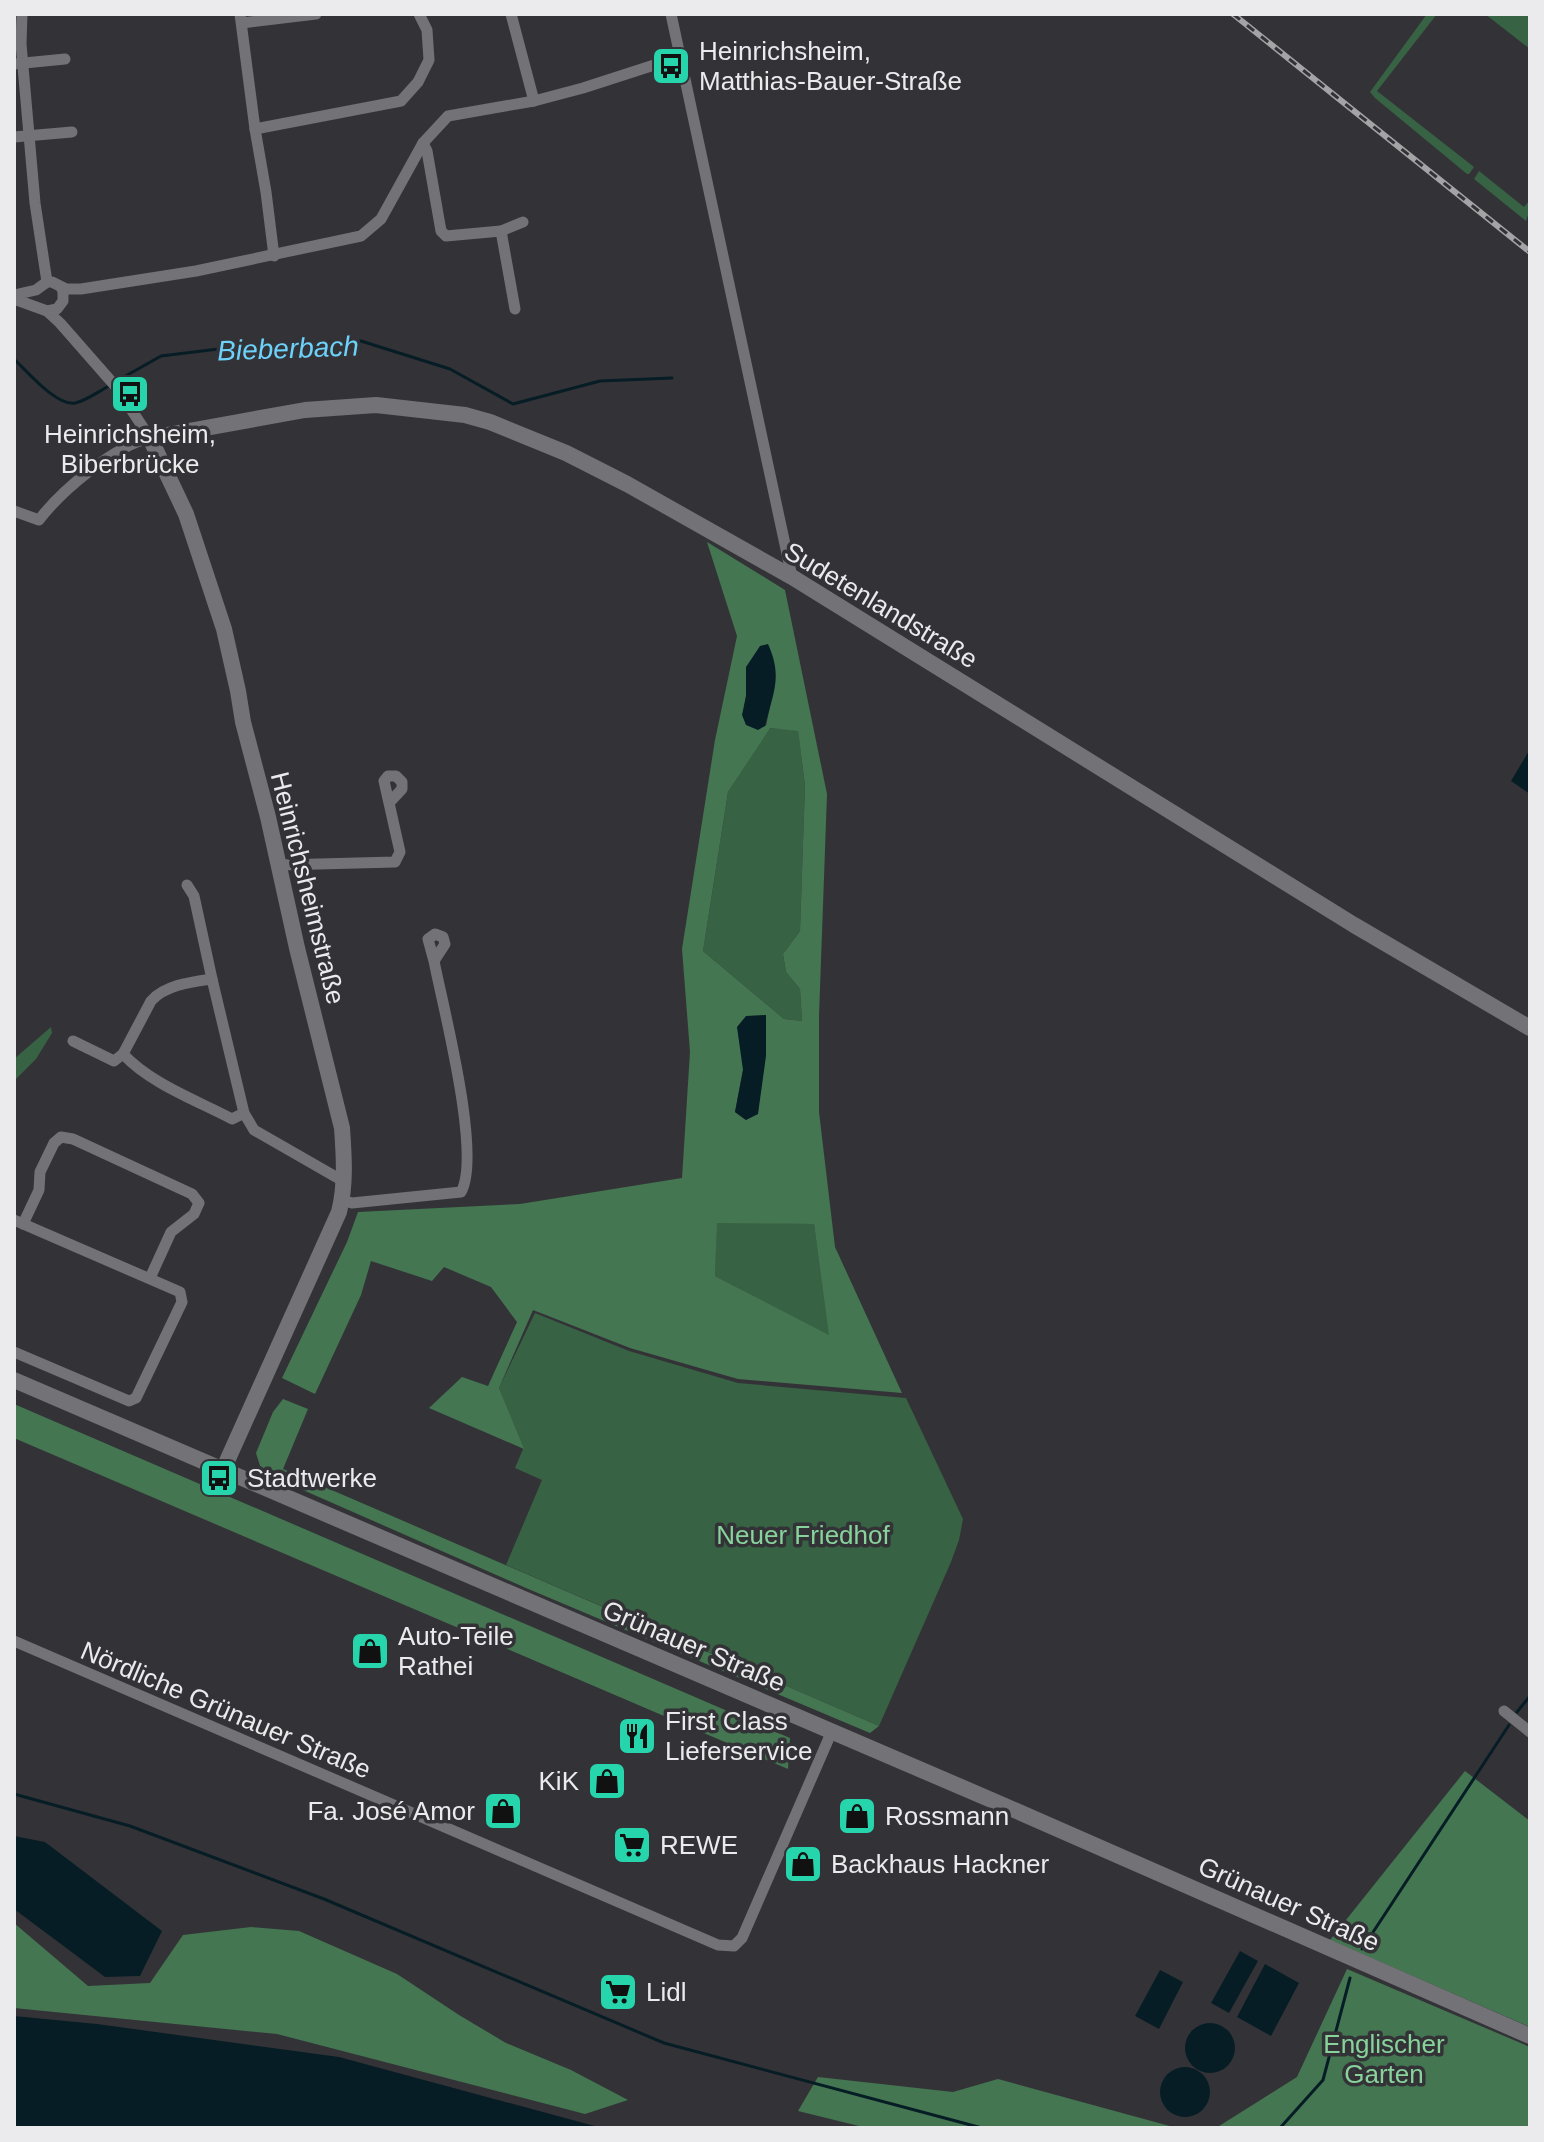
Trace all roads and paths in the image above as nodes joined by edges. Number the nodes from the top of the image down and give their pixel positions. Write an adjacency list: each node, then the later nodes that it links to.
1 (22, 14): 9 (street)
2 (316, 14): 6 (street)
3 (419, 14): 11 (street)
4 (511, 14): 10 (street)
5 (671, 14): 7 (street)
6 (241, 18): 11 (street)
7 (679, 57): 10 (street); 30 (street)
8 (65, 59): 9 (street)
9 (18, 63): 13 (street)
10 (534, 101): 15 (street)
11 (255, 129): 18 (street)
12 (72, 132): 13 (street)
13 (29, 136): 14 (street); 19 (street)
14 (14, 137)
15 (423, 143): 17 (street); 18 (street)
16 (523, 222): 17 (street)
17 (501, 231): 26 (street)
18 (274, 256): 21 (street)
19 (47, 282): 20 (street); 22 (street, Heinrichsheimstraße)
20 (61, 287): 21 (street); 24 (street, Heinrichsheimstraße)
21 (94, 287): 24 (street)
22 (36, 290): 23 (street, Heinrichsheimstraße); 25 (street)
23 (14, 297): 25 (street, Heinrichsheimstraße)
24 (62, 304): 25 (street); 27 (street, Heinrichsheimstraße)
25 (43, 309): 27 (street, Heinrichsheimstraße)
26 (515, 309)
27 (71, 335): 28 (street, Heinrichsheimstraße)
28 (150, 438): 29 (street); 30 (street, Sudetenlandstraße); 32 (street, Heinrichsheimstraße)
29 (14, 511)
30 (792, 577): 36 (street, Sudetenlandstraße)
31 (389, 803): 32 (street)
32 (280, 865): 40 (street, Heinrichsheimstraße)
33 (187, 885): 35 (street)
34 (434, 961): 41 (street)
35 (212, 979): 38 (street); 39 (street)
36 (1530, 1028)
37 (73, 1041): 38 (street)
38 (123, 1054): 39 (street)
39 (244, 1113): 40 (street)
40 (343, 1181): 41 (street, Heinrichsheimstraße)
41 (342, 1200): 46 (street, Heinrichsheimstraße)
42 (19, 1222): 43 (street); 43 (street)
43 (150, 1278): 44 (street)
44 (14, 1352)
45 (14, 1380): 46 (street, Grünauer Straße)
46 (223, 1470): 49 (street, Grünauer Straße)
47 (14, 1641): 49 (street, Nördliche Grünauer Straße)
48 (1504, 1711): 50 (street)
49 (832, 1731): 51 (street, Grünauer Straße)
50 (1530, 1732)
51 (1530, 2036)

